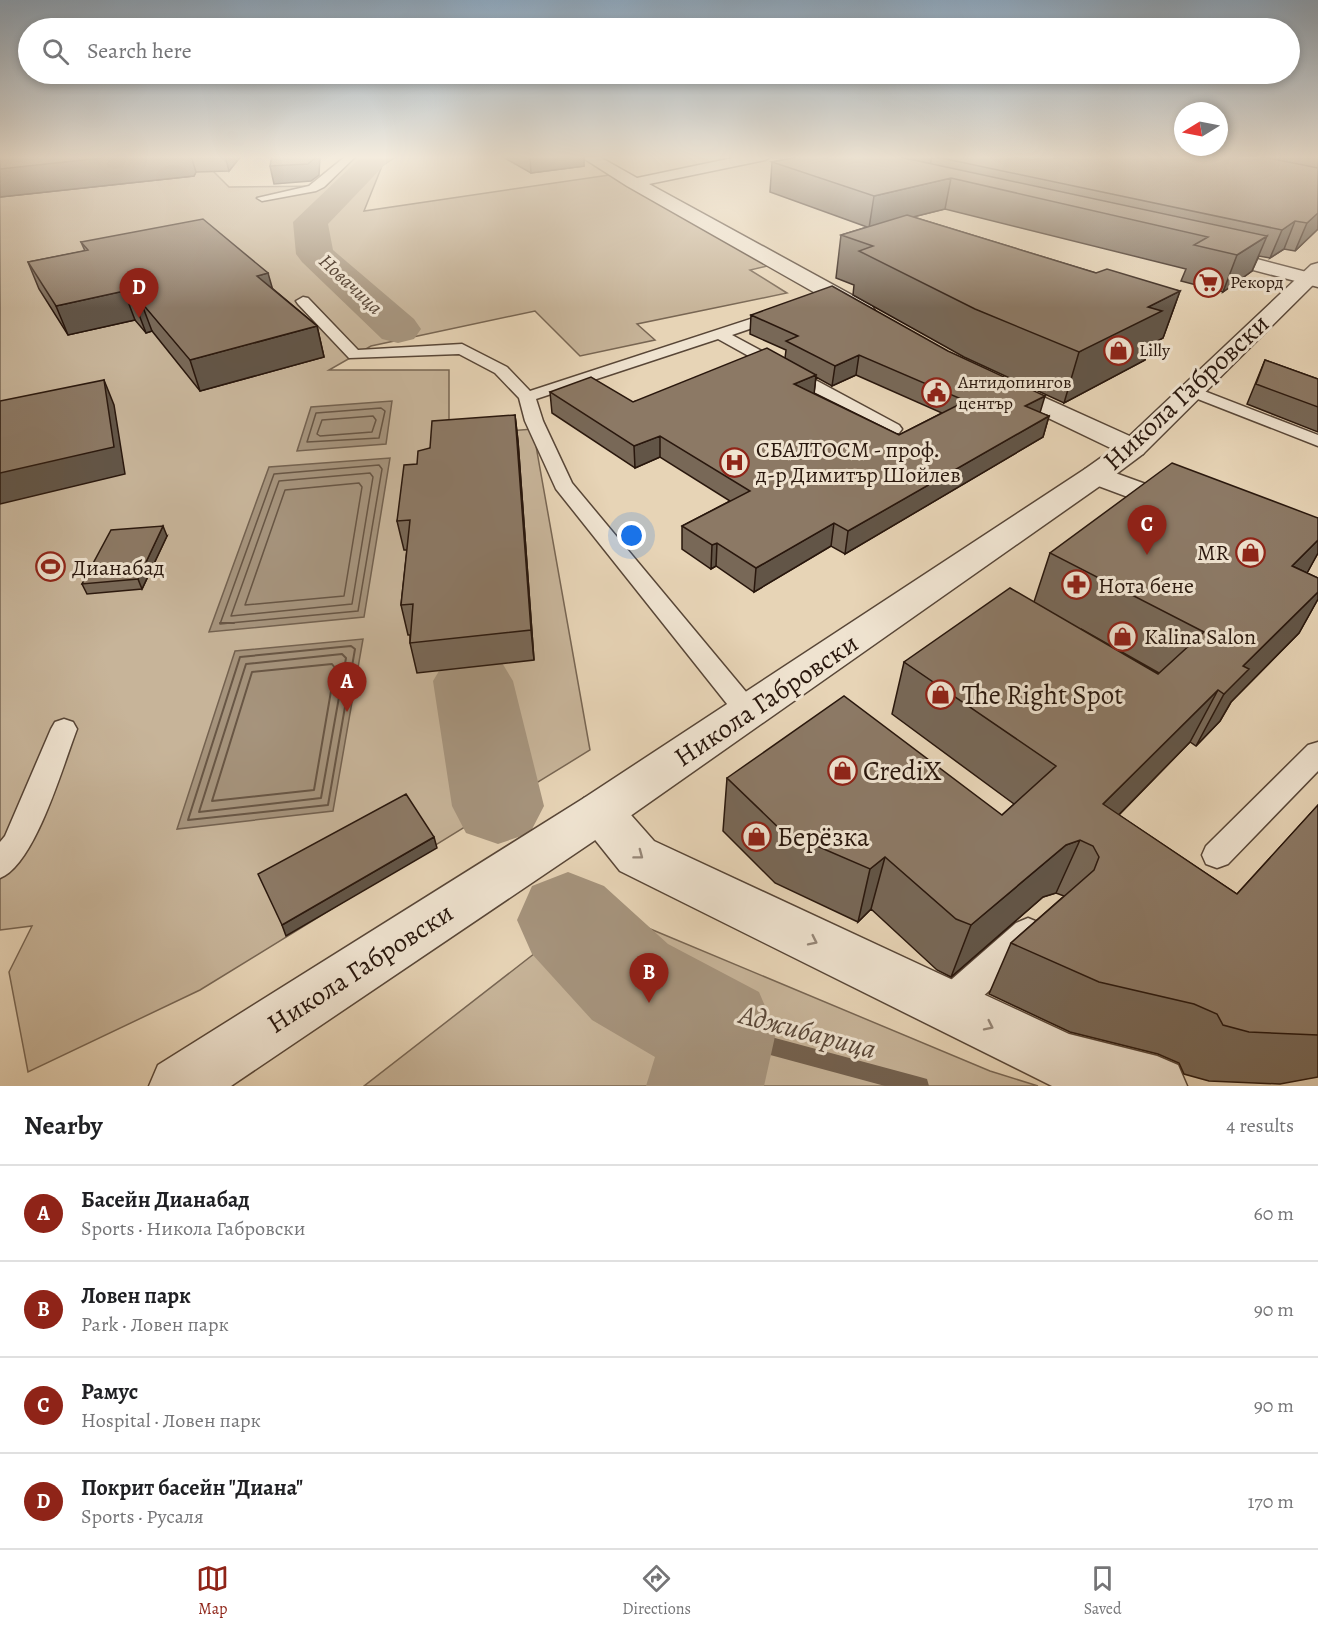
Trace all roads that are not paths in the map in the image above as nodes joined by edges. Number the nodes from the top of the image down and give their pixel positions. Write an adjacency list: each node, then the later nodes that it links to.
1 (673, 207): 6 (street)
2 (1197, 250): 3 (street)
3 (1315, 276): 9 (street, Никола Габровски)
4 (303, 302): 10 (lane)
5 (795, 309): 7 (lane)
6 (886, 324)
7 (720, 334): 10 (lane); 11 (lane)
8 (986, 378): 13 (street)
9 (1191, 391): 12 (lane); 13 (street, Никола Габровски)
10 (527, 397): 16 (lane)
11 (893, 429)
12 (1318, 441)
13 (1133, 448): 14 (street, Никола Габровски)
14 (1096, 475): 15 (street); 16 (street, Никола Габровски)
15 (1200, 515)
16 (748, 712): 19 (street, Никола Габровски)
17 (64, 729): 21 (lane)
18 (1318, 753): 20 (lane)
19 (600, 812): 23 (street, one-way to 23); 24 (street, Никола Габровски)
20 (1217, 855)
21 (0, 864)
22 (1047, 917): 23 (lane)
23 (947, 1006): 25 (street, one-way to 25)
24 (179, 1086)
25 (1157, 1086)

